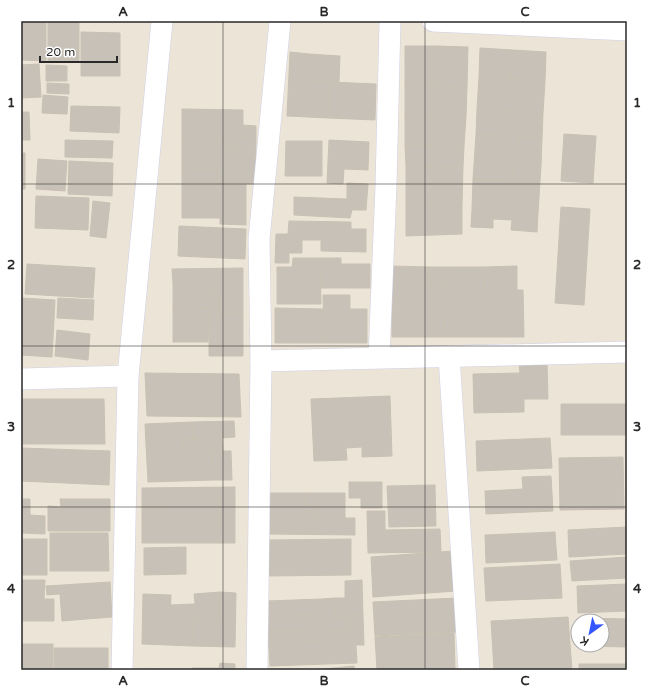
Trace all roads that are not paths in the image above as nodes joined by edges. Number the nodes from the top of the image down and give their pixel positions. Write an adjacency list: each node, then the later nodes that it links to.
1 (162, 21): 10 (street)
2 (280, 21): 9 (street)
3 (390, 21): 8 (street)
4 (433, 21): 5 (street)
5 (627, 30)
6 (627, 352): 7 (street)
7 (449, 356): 8 (street); 14 (street)
8 (379, 357): 9 (street)
9 (261, 361): 13 (street)
10 (128, 376): 11 (street); 12 (street)
11 (21, 379)
12 (122, 670)
13 (257, 670)
14 (470, 670)

